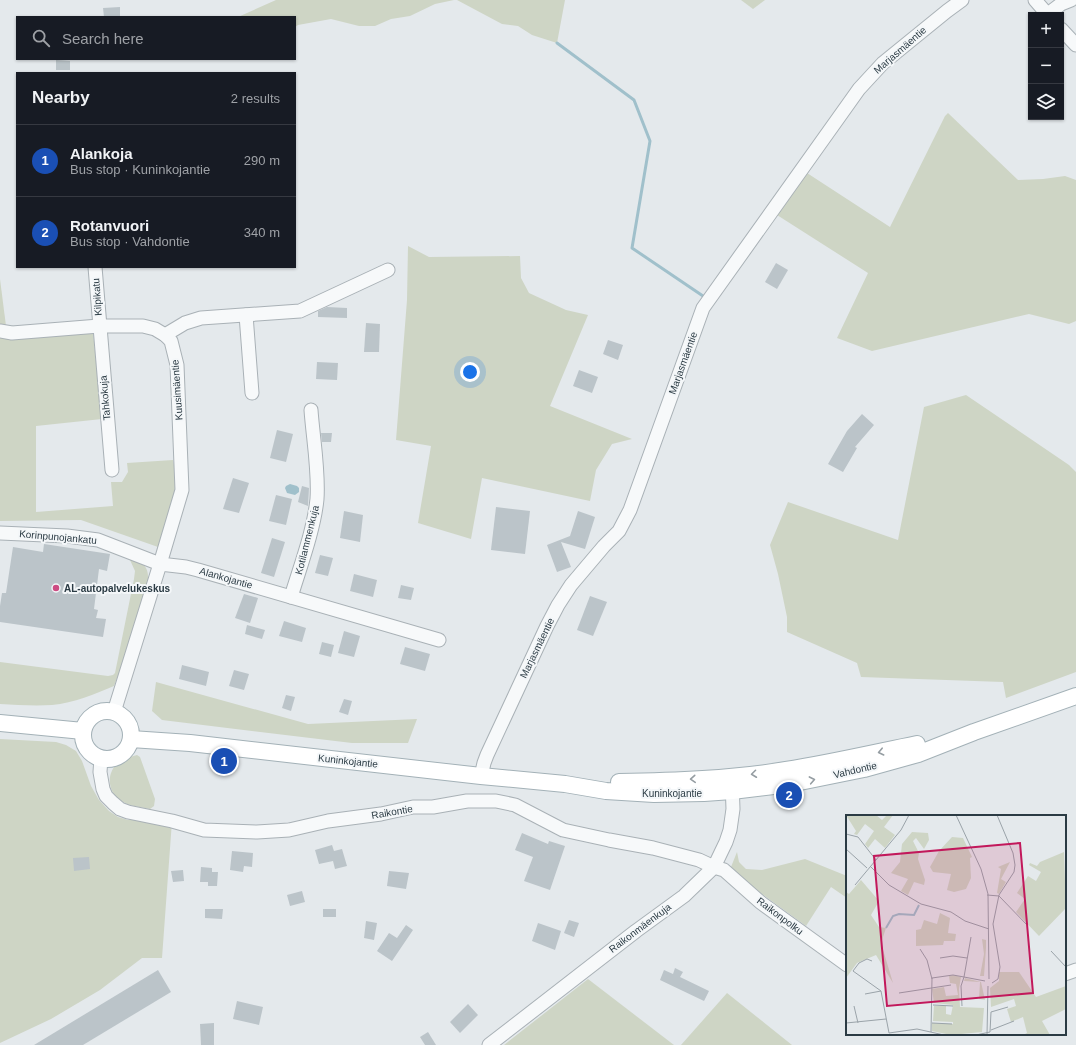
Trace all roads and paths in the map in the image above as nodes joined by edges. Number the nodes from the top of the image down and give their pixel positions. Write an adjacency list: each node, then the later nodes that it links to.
1 (962, 0): 27 (street, Marjasmäentie)
2 (1035, 0): 4 (street)
3 (1071, 0): 5 (street)
4 (1045, 12)
5 (1052, 12)
6 (1064, 32): 7 (street)
7 (1076, 45)
8 (95, 268): 11 (street, Kilpikatu)
9 (388, 270): 10 (street)
10 (246, 315): 13 (street); 14 (street)
11 (99, 326): 12 (street); 13 (street); 16 (street, Tahkokuja)
12 (0, 331)
13 (165, 334): 18 (street, Kuusimäentie)
14 (252, 393)
15 (311, 410): 19 (street, Kotilammenkuja)
16 (112, 470)
17 (0, 533): 18 (street, Korinpunojankatu)
18 (160, 564): 19 (street, Alankojantie); 22 (street)
19 (291, 597): 20 (street, Alankojantie)
20 (439, 640)
21 (1076, 696): 28 (main road, Vahdontie)
22 (114, 712): 24 (main road); 25 (main road)
23 (0, 723): 24 (main road)
24 (83, 731): 26 (main road)
25 (131, 739): 26 (main road); 27 (main road, Kuninkojantie)
26 (101, 758): 29 (street, Raikontie)
27 (482, 776): 28 (main road, Kuninkojantie)
28 (732, 784): 29 (street, Raikonmäenkuja)
29 (714, 867): 30 (street, Raikonpolku); 33 (street, Raikonmäenkuja)
30 (846, 964)
31 (1076, 970): 32 (street)
32 (1066, 974)
33 (489, 1045)

